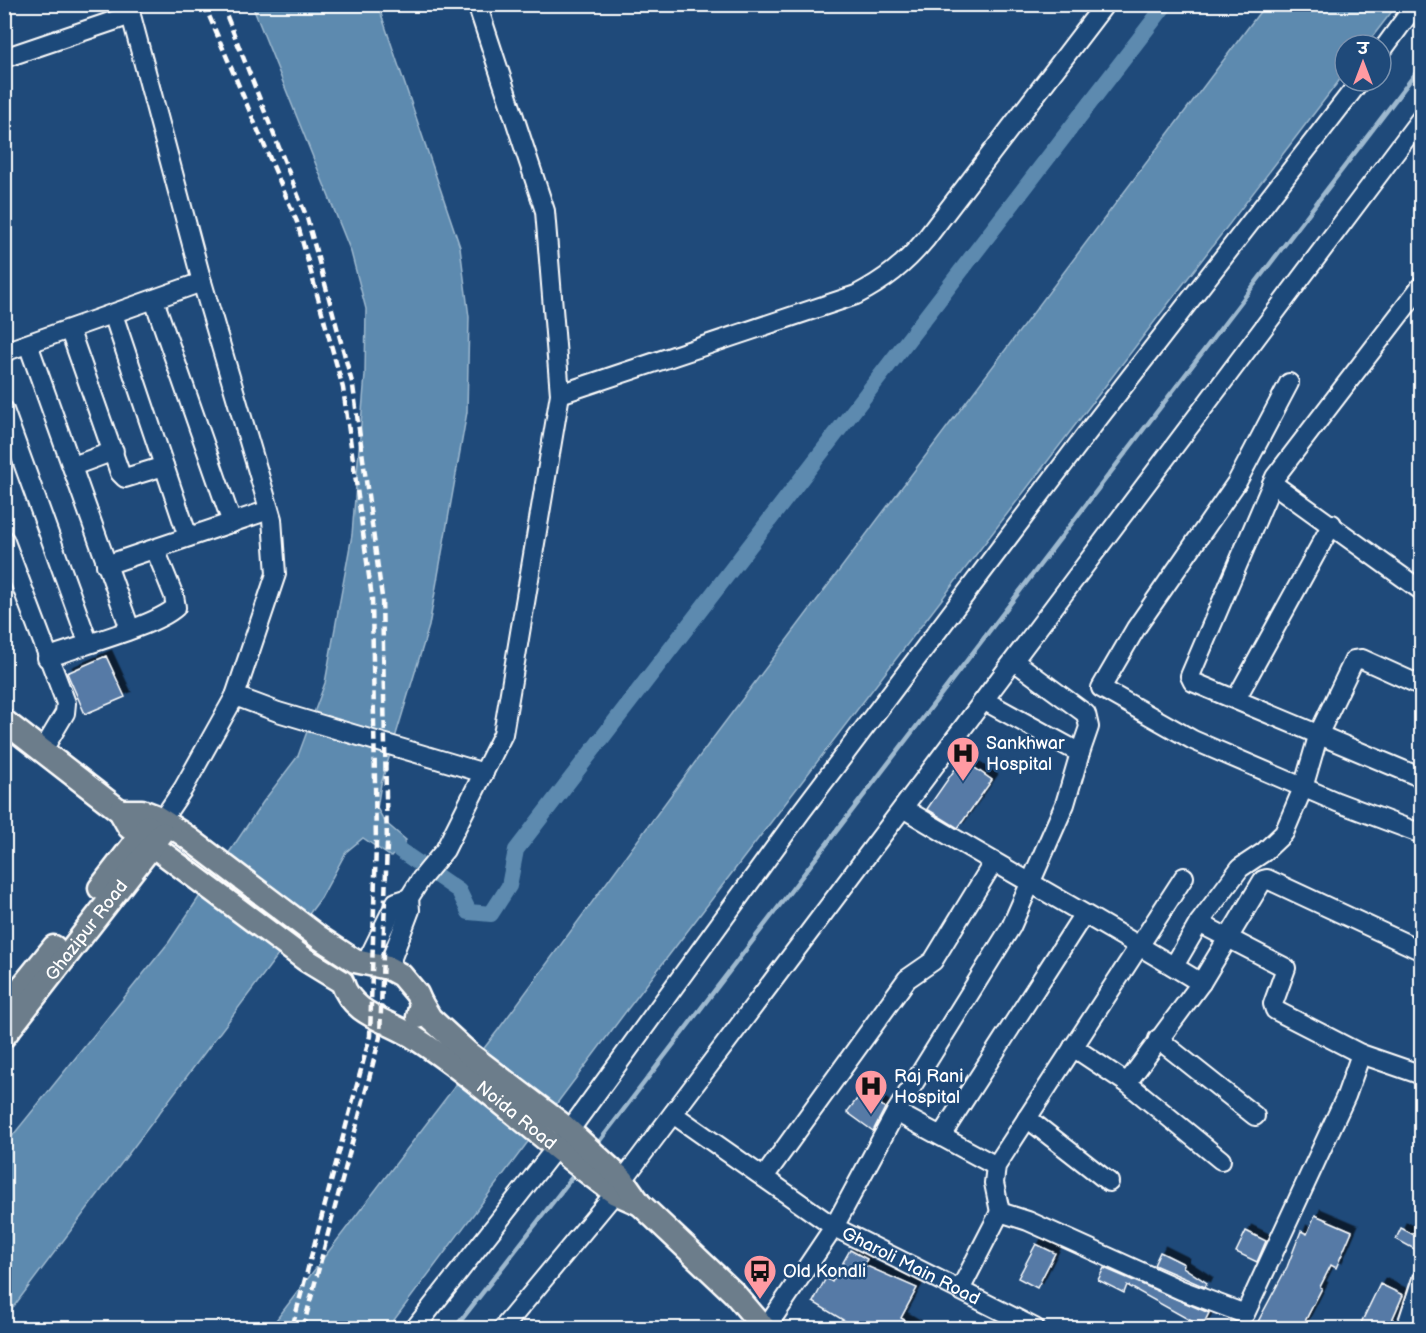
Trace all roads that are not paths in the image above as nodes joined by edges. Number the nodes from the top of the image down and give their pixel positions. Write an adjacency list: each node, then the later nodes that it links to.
1 (477, 4): 17 (street)
2 (1105, 4): 17 (street)
3 (130, 10): 6 (street); 9 (street)
4 (1416, 17): 5 (street)
5 (1393, 40)
6 (4, 58)
7 (1351, 93): 80 (street)
8 (1418, 127): 34 (street)
9 (202, 282): 11 (street); 23 (street)
10 (1422, 285): 22 (street)
11 (154, 300): 12 (street); 24 (street)
12 (112, 314): 13 (street); 21 (street)
13 (70, 331): 14 (street); 19 (street)
14 (28, 344): 15 (street); 20 (street)
15 (4, 352)
16 (1289, 383): 36 (street)
17 (560, 394): 45 (street)
18 (4, 410): 32 (street)
19 (114, 451): 20 (street); 21 (street)
20 (73, 466): 29 (street)
21 (164, 466): 26 (street)
22 (1272, 483): 25 (street); 38 (street)
23 (270, 510): 24 (street); 37 (street)
24 (232, 523): 26 (street)
25 (1332, 524): 30 (street); 38 (street)
26 (188, 537): 28 (street)
27 (4, 539): 33 (street)
28 (155, 549): 29 (street); 31 (street)
29 (106, 564): 31 (street)
30 (1422, 591)
31 (130, 629): 32 (street)
32 (88, 642): 33 (street)
33 (47, 658): 43 (street)
34 (1014, 661): 39 (street); 40 (street)
35 (1422, 686): 42 (street)
36 (1101, 688): 40 (street); 47 (street)
37 (235, 696): 45 (street); 50 (street)
38 (1236, 699): 42 (street)
39 (985, 701): 44 (street); 48 (street)
40 (1086, 714): 44 (street)
41 (5, 724): 43 (main road)
42 (1319, 733): 46 (street); 47 (street)
43 (43, 750): 49 (main road)
44 (1080, 753): 55 (street)
45 (484, 773): 61 (street)
46 (1422, 778)
47 (1303, 788): 51 (street); 57 (street)
48 (903, 808): 53 (street); 76 (street)
49 (120, 811): 50 (main road); 52 (main road)
50 (167, 824): 52 (main road, Ghazipur Road); 61 (main road, Noida Road)
51 (1422, 834)
52 (154, 846): 63 (main road); 66 (main road, Ghazipur Road); 68 (main road, Ghazipur Road)
53 (993, 863): 55 (street); 83 (street)
54 (1185, 877): 59 (street)
55 (1031, 886): 56 (street); 75 (street)
56 (1083, 915): 59 (street); 79 (street)
57 (1199, 923): 58 (street); 62 (street)
58 (1228, 940): 60 (street); 64 (street); 71 (street)
59 (1140, 945): 62 (street); 70 (street)
60 (1422, 951)
61 (370, 964): 63 (main road); 65 (main road, Noida Road)
62 (1174, 966): 64 (street)
63 (342, 982): 67 (main road, Noida Road)
64 (1201, 983): 69 (street)
65 (421, 1004): 67 (main road); 72 (main road, Noida Road)
66 (4, 1009)
67 (392, 1026): 72 (main road, Noida Road)
68 (4, 1036)
69 (1158, 1039): 74 (street); 77 (street)
70 (1073, 1047): 74 (street); 78 (street)
71 (1361, 1054): 73 (street); 90 (street)
72 (463, 1061): 80 (main road, Noida Road)
73 (1422, 1075)
74 (1127, 1083): 81 (street)
75 (896, 1112): 79 (street); 87 (street)
76 (673, 1114): 83 (street); 84 (street)
77 (1255, 1116)
78 (1027, 1118): 82 (street); 85 (street)
79 (941, 1136): 82 (street)
80 (565, 1142): 84 (main road, Noida Road); 91 (street)
81 (1221, 1160)
82 (996, 1166): 86 (street)
83 (764, 1177): 87 (street)
84 (612, 1181): 92 (street); 93 (main road, Noida Road)
85 (1109, 1182)
86 (1000, 1212): 89 (street); 90 (street)
87 (834, 1227): 89 (street, Gharoli Main Road); 93 (street, Gharoli Main Road)
88 (1422, 1279): 95 (street)
89 (960, 1290): 94 (street, Gharoli Main Road)
90 (1238, 1322)
91 (415, 1329)
92 (502, 1329)
93 (765, 1329)
94 (1035, 1329)
95 (1406, 1329)

